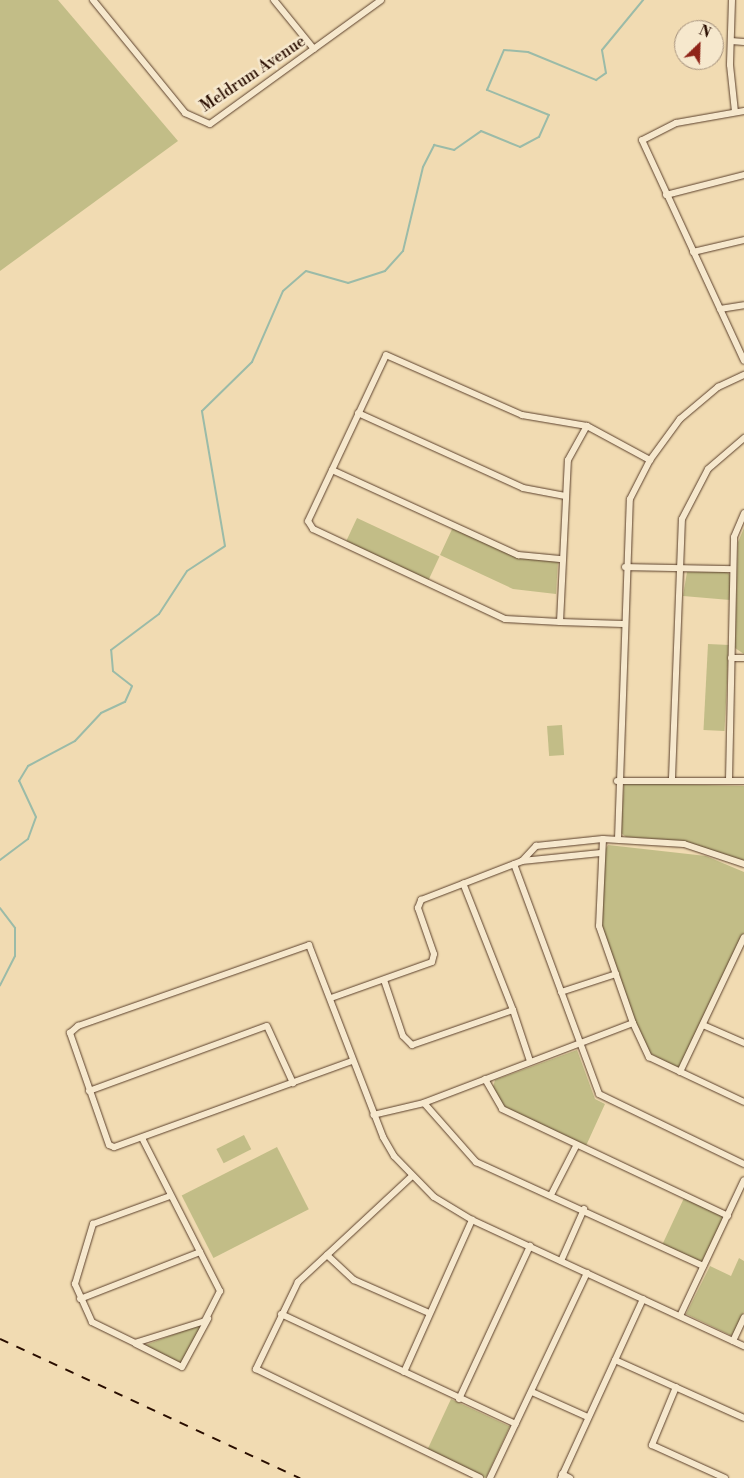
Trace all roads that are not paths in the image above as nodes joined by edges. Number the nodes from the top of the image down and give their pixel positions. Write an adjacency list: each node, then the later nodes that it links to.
1 (93, 0): 7 (street, Meldrum Avenue)
2 (274, 0): 7 (street)
3 (381, 0): 7 (street, Meldrum Avenue)
4 (732, 0): 5 (street)
5 (731, 41): 6 (street); 9 (street)
6 (744, 42)
7 (314, 49)
8 (744, 111): 9 (street)
9 (735, 112): 11 (street)
10 (744, 175): 11 (street)
11 (666, 195): 13 (street)
12 (744, 240): 13 (street)
13 (693, 252): 15 (street)
14 (744, 305): 15 (street)
15 (720, 309): 16 (street)
16 (744, 361)
17 (744, 375): 21 (street)
18 (358, 413): 19 (street); 22 (street); 23 (street)
19 (587, 426): 21 (street); 23 (street)
20 (744, 438): 28 (street)
21 (650, 460): 26 (street)
22 (332, 470): 25 (street); 29 (street)
23 (565, 496): 25 (street)
24 (744, 513): 27 (street)
25 (560, 559): 29 (street)
26 (625, 566): 28 (street); 30 (street)
27 (733, 569): 28 (street); 31 (street)
28 (679, 570): 33 (street)
29 (560, 622): 30 (street)
30 (623, 624): 35 (street)
31 (731, 658): 32 (street); 34 (street)
32 (744, 658)
33 (672, 778): 34 (street); 35 (street)
34 (728, 780): 36 (street)
35 (617, 781): 38 (street)
36 (744, 781)
37 (603, 840): 38 (street); 39 (street); 40 (street)
38 (618, 840): 42 (street)
39 (601, 853): 40 (street); 45 (street)
40 (522, 861): 41 (street)
41 (514, 864): 43 (street); 47 (street)
42 (744, 864)
43 (464, 883): 46 (street); 49 (street)
44 (744, 937): 51 (street)
45 (616, 974): 47 (street); 50 (street)
46 (384, 980): 48 (street); 49 (street)
47 (561, 992): 53 (street)
48 (331, 998): 54 (street); 59 (street)
49 (513, 1010): 55 (street)
50 (633, 1023): 53 (street); 56 (street)
51 (703, 1025): 52 (street); 56 (street)
52 (744, 1043)
53 (580, 1045): 55 (street); 65 (street)
54 (352, 1061): 58 (street); 62 (street)
55 (530, 1061): 57 (street)
56 (680, 1072): 60 (street)
57 (485, 1079): 61 (street); 64 (street)
58 (293, 1083): 59 (street); 63 (street)
59 (89, 1091): 63 (street)
60 (744, 1102)
61 (424, 1103): 62 (street); 68 (street)
62 (373, 1115): 66 (street)
63 (142, 1138): 69 (street)
64 (576, 1146): 68 (street); 71 (street)
65 (744, 1164)
66 (412, 1176): 72 (street); 75 (street)
67 (744, 1180): 71 (street)
68 (552, 1193): 70 (street)
69 (170, 1196): 74 (street); 79 (street)
70 (584, 1209): 76 (street); 77 (street)
71 (728, 1216): 77 (street)
72 (472, 1220): 73 (street); 81 (street)
73 (530, 1246): 76 (street); 93 (street)
74 (200, 1252): 79 (street); 83 (street)
75 (327, 1255): 81 (street); 82 (street)
76 (561, 1261): 78 (street)
77 (704, 1266): 84 (street)
78 (587, 1273): 80 (street); 92 (street)
79 (80, 1299): 87 (street)
80 (643, 1299): 84 (street); 89 (street)
81 (429, 1313): 90 (street)
82 (281, 1314): 90 (street); 98 (street)
83 (209, 1315): 87 (street); 87 (street)
84 (680, 1316): 86 (street)
85 (744, 1317): 86 (street)
86 (733, 1341): 88 (street)
87 (135, 1343)
88 (744, 1346)
89 (615, 1360): 91 (street); 94 (street)
90 (404, 1372): 93 (street)
91 (676, 1387): 95 (street); 101 (street)
92 (532, 1392): 94 (street); 96 (street)
93 (458, 1399): 96 (street)
94 (588, 1417): 97 (street)
95 (744, 1418)
96 (516, 1424): 99 (street)
97 (561, 1476): 100 (street)
98 (480, 1478)
99 (490, 1478)
100 (570, 1478)
101 (725, 1478)

